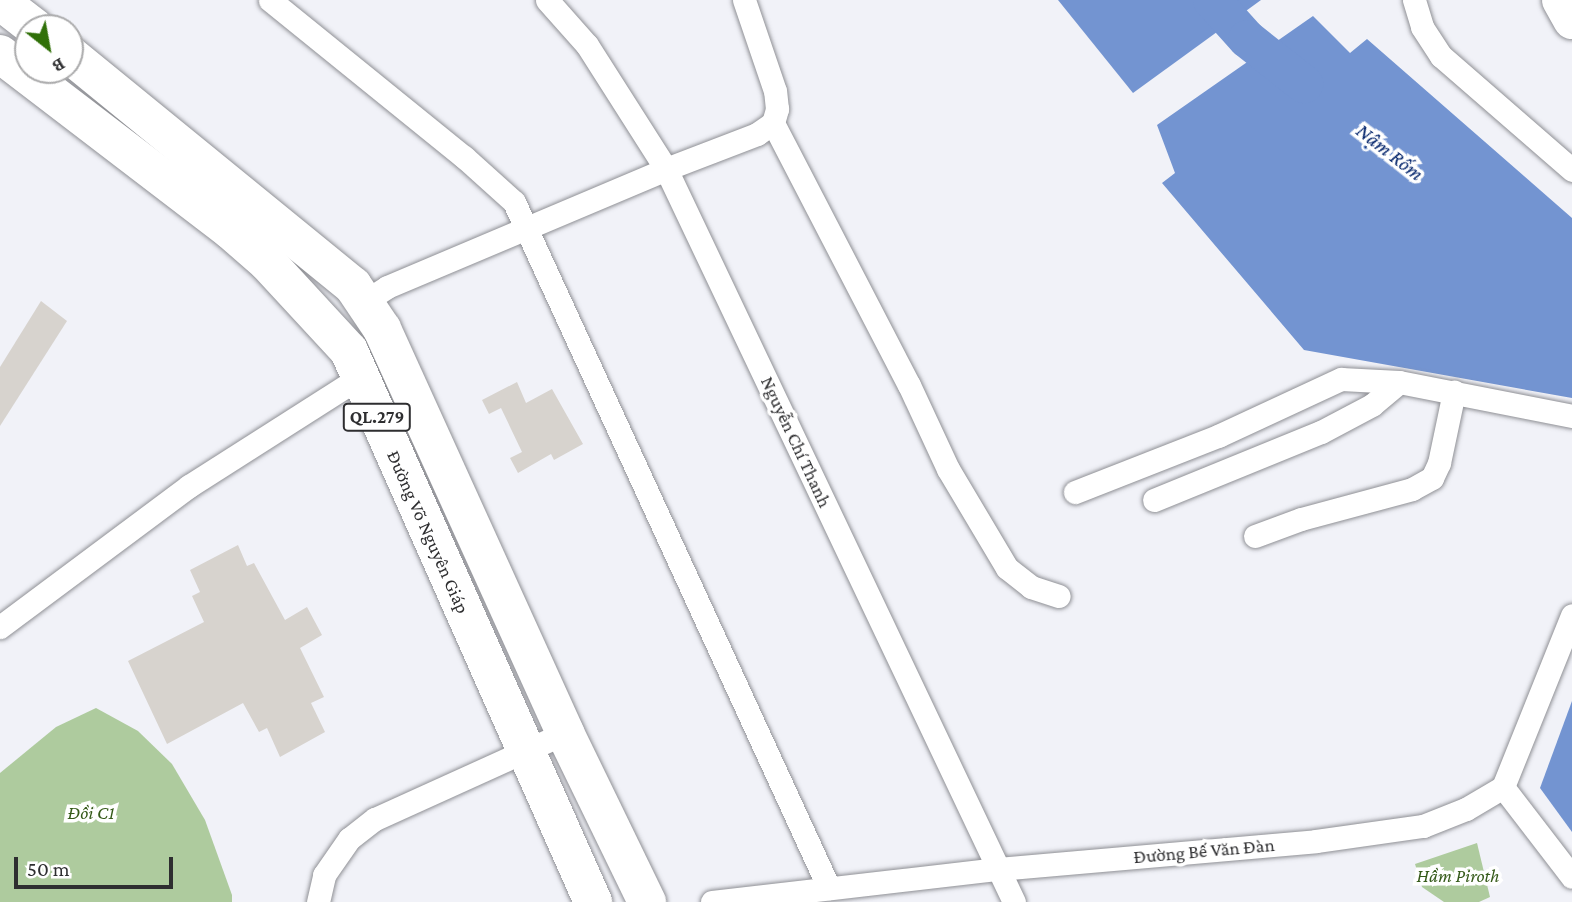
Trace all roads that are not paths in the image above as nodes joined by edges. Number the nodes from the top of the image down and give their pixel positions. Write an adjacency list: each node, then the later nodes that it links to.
1 (270, 0): 14 (street)
2 (547, 0): 12 (street, Nguyễn Chí Thanh)
3 (744, 0): 11 (street)
4 (1414, 0): 13 (street)
5 (1561, 0): 8 (highway)
6 (0, 1): 7 (highway)
7 (17, 14)
8 (1572, 20)
9 (0, 54): 16 (highway, Đường Võ Nguyên Giáp / QL.279)
10 (84, 66): 15 (highway, QL.279)
11 (773, 123): 12 (street); 25 (street)
12 (666, 169): 14 (street); 31 (street, Nguyễn Chí Thanh)
13 (1572, 170)
14 (526, 229): 15 (street); 34 (street)
15 (364, 302): 23 (highway, QL.279)
16 (360, 377): 24 (highway, Đường Võ Nguyên Giáp / QL.279); 27 (street)
17 (1399, 382): 18 (street); 20 (street); 21 (street)
18 (1454, 392): 19 (street); 22 (street)
19 (1572, 416)
20 (1075, 492)
21 (1154, 500)
22 (1255, 536)
23 (489, 566): 24 (highway); 28 (highway, QL.279)
24 (450, 583): 29 (highway, Đường Võ Nguyên Giáp / QL.279)
25 (1059, 596)
26 (1572, 615): 30 (street)
27 (0, 627)
28 (565, 733): 29 (street); 38 (highway, QL.279)
29 (524, 750): 32 (street); 37 (highway, Đường Võ Nguyên Giáp / QL.279)
30 (1503, 787): 31 (street, Đường Bế Văn Đàn); 33 (street)
31 (999, 869): 34 (street, Đường Bế Văn Đàn); 40 (street, Nguyễn Chí Thanh)
32 (324, 875): 35 (street); 36 (street)
33 (1572, 877)
34 (828, 888): 39 (street, Đường Bế Văn Đàn)
35 (318, 902)
36 (339, 902)
37 (593, 902)
38 (646, 902)
39 (712, 902)
40 (1014, 902)

